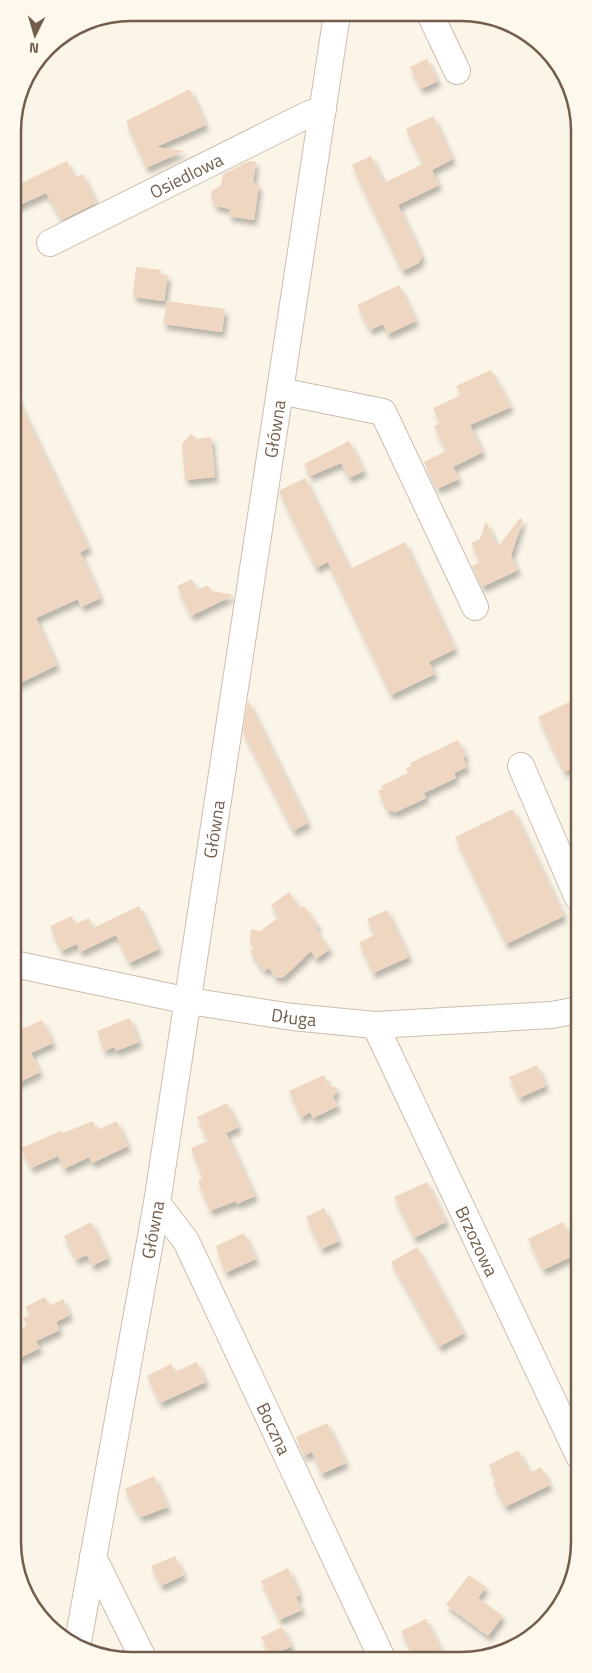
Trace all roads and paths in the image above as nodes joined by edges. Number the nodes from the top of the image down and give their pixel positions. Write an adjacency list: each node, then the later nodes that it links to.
1 (336, 21): 4 (street, Główna)
2 (433, 21): 3 (street)
3 (457, 72)
4 (323, 109): 5 (street, Osiedlowa); 6 (street, Główna)
5 (50, 243)
6 (280, 391): 7 (street); 11 (street, Główna)
7 (475, 606)
8 (521, 766): 9 (street)
9 (571, 882)
10 (21, 965): 11 (street, Długa)
11 (188, 1001): 13 (street, Długa); 14 (street, Główna)
12 (571, 1011): 13 (street, Długa)
13 (375, 1025): 15 (street, Brzozowa)
14 (157, 1203): 16 (street, Główna); 19 (street, Boczna)
15 (571, 1439)
16 (93, 1557): 17 (street, Główna); 18 (street)
17 (79, 1638)
18 (140, 1652)
19 (379, 1652)

